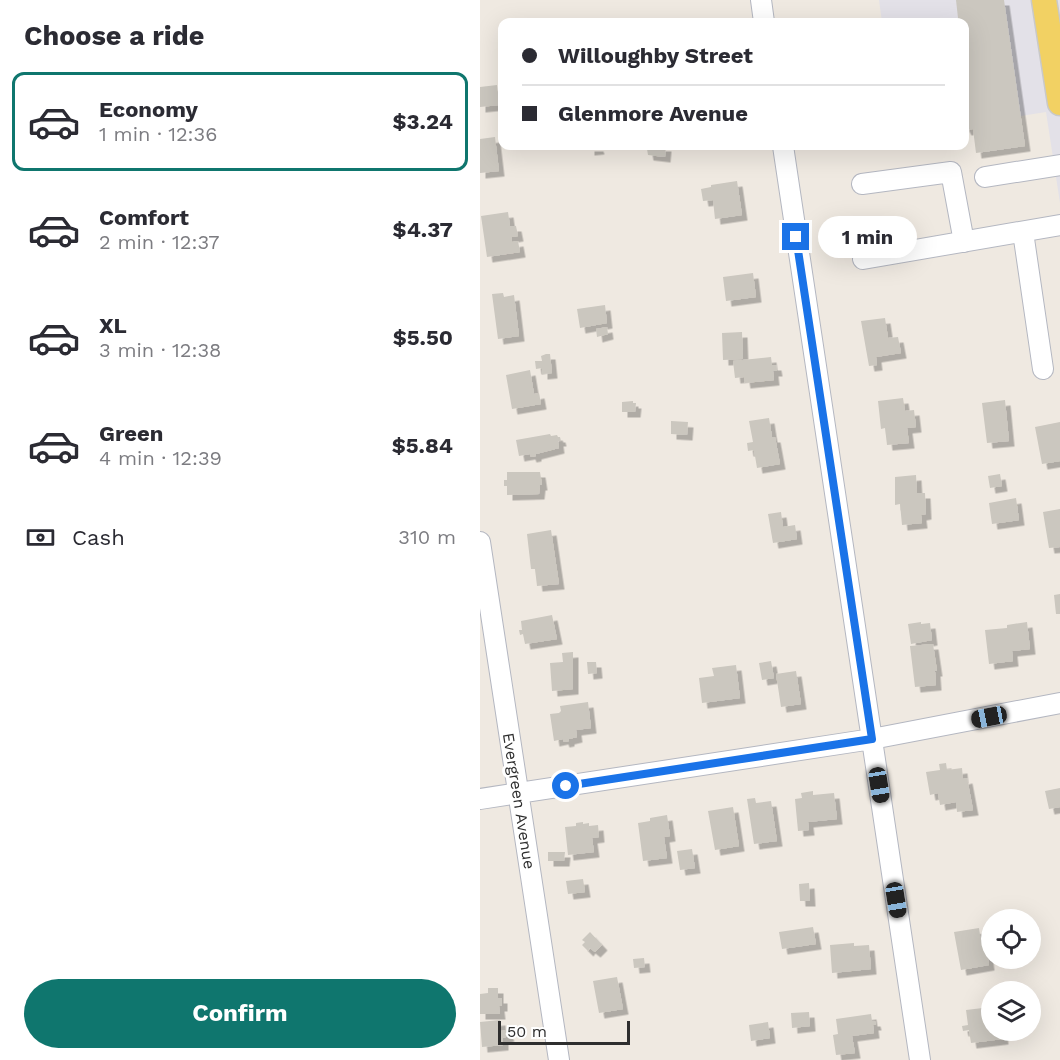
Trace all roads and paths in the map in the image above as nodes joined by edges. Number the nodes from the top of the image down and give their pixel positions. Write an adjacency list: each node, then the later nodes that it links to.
1 (761, 0): 3 (street)
2 (1044, 0): 4 (main road)
3 (763, 18)
4 (1056, 46): 5 (main road)
5 (1060, 103)
6 (784, 150): 17 (street)
7 (1060, 165): 8 (street)
8 (985, 177)
9 (862, 184): 12 (street)
10 (1060, 225): 11 (street)
11 (1023, 232): 12 (street); 14 (street)
12 (964, 242): 13 (street)
13 (863, 259)
14 (1043, 369)
15 (480, 542): 18 (street, Evergreen Avenue)
16 (1060, 703): 17 (street)
17 (872, 739): 18 (street); 21 (street)
18 (518, 794): 19 (street); 20 (street, Evergreen Avenue)
19 (480, 799)
20 (559, 1060)
21 (920, 1060)

